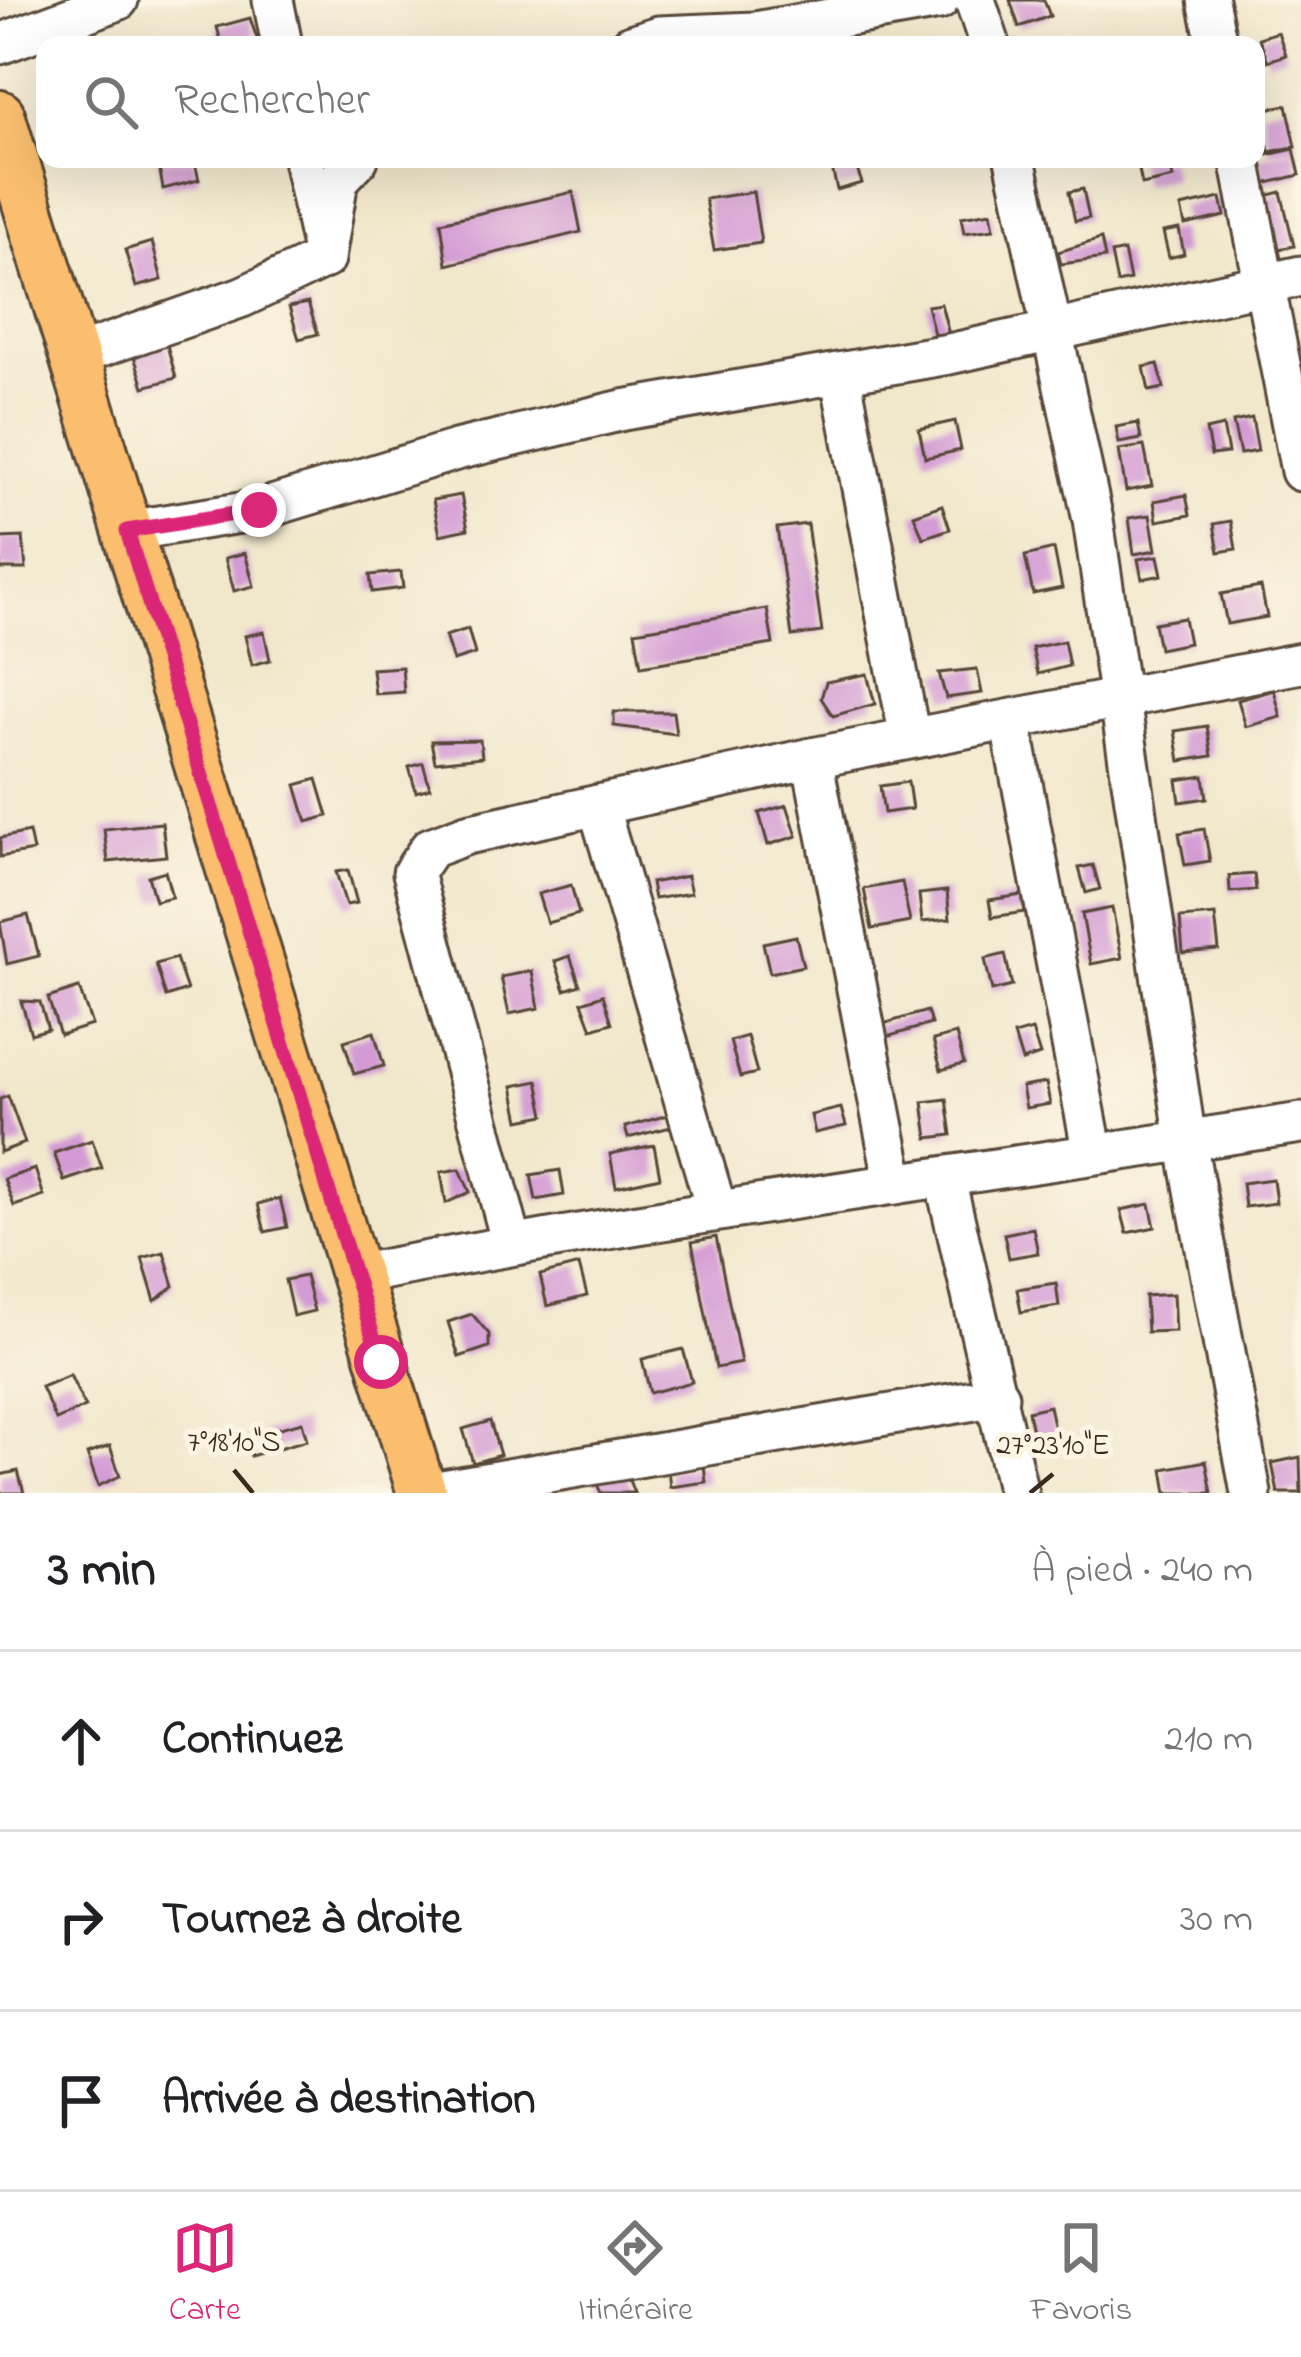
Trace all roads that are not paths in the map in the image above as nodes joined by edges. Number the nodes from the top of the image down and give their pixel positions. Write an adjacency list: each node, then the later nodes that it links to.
1 (118, 0): 10 (street)
2 (273, 0): 6 (street)
3 (939, 0): 7 (street)
4 (974, 0): 8 (street)
5 (1208, 0): 9 (street)
6 (280, 36)
7 (659, 36)
8 (987, 36)
9 (1215, 36)
10 (0, 44)
11 (0, 115): 19 (main road)
12 (304, 168): 16 (street)
13 (349, 168): 16 (street)
14 (1017, 168): 18 (street)
15 (1243, 168): 17 (street)
16 (325, 258): 19 (street)
17 (1283, 281): 18 (street); 21 (street)
18 (1052, 329): 20 (street); 24 (street)
19 (77, 355): 22 (main road)
20 (840, 374): 22 (street); 26 (street)
21 (1301, 471)
22 (127, 531): 36 (main road)
23 (1301, 663): 24 (street)
24 (1123, 700): 25 (street); 30 (street)
25 (1010, 720): 26 (street); 31 (street)
26 (910, 738): 27 (street)
27 (812, 758): 28 (street); 33 (street)
28 (598, 805): 34 (street); 35 (street)
29 (1301, 1123): 30 (street)
30 (1186, 1141): 31 (street); 40 (street)
31 (1093, 1154): 32 (street)
32 (945, 1179): 33 (street); 37 (street)
33 (895, 1184): 34 (street)
34 (716, 1208): 35 (street)
35 (512, 1244): 36 (street)
36 (355, 1275): 38 (main road)
37 (998, 1396): 38 (street); 39 (street)
38 (423, 1493)
39 (1018, 1493)
40 (1251, 1493)

